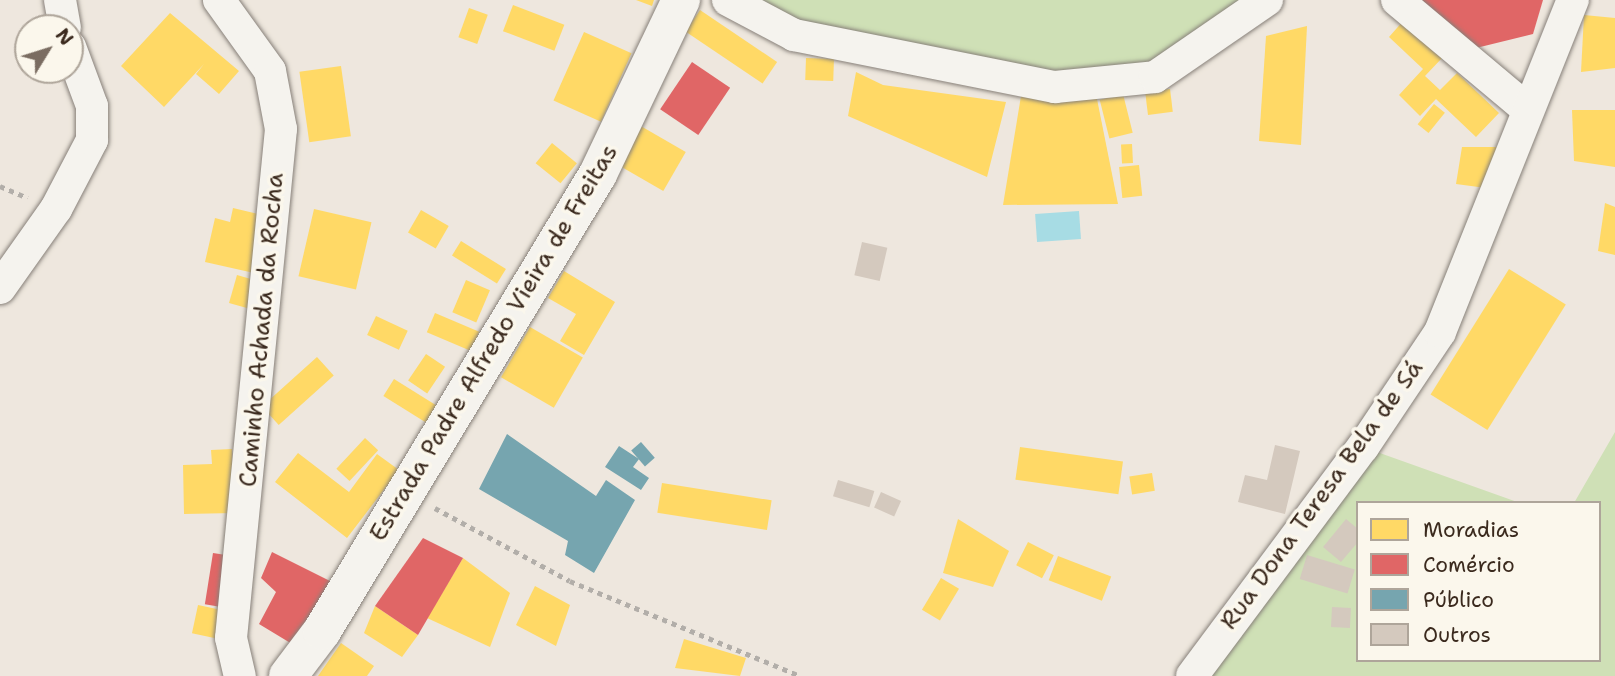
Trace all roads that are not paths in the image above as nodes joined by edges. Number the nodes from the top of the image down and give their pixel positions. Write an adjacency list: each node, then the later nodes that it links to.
1 (219, 0): 10 (street, Caminho Achada da Rocha)
2 (681, 0): 11 (main road, Estrada Padre Alfredo Vieira de Freitas)
3 (728, 0): 4 (street)
4 (1266, 0)
5 (1397, 0): 8 (street)
6 (1573, 0): 8 (street, Rua Dona Teresa Bela de Sá)
7 (84, 84): 9 (street)
8 (1527, 109): 12 (street, Rua Dona Teresa Bela de Sá)
9 (0, 288)
10 (240, 676)
11 (288, 676)
12 (1192, 676)

